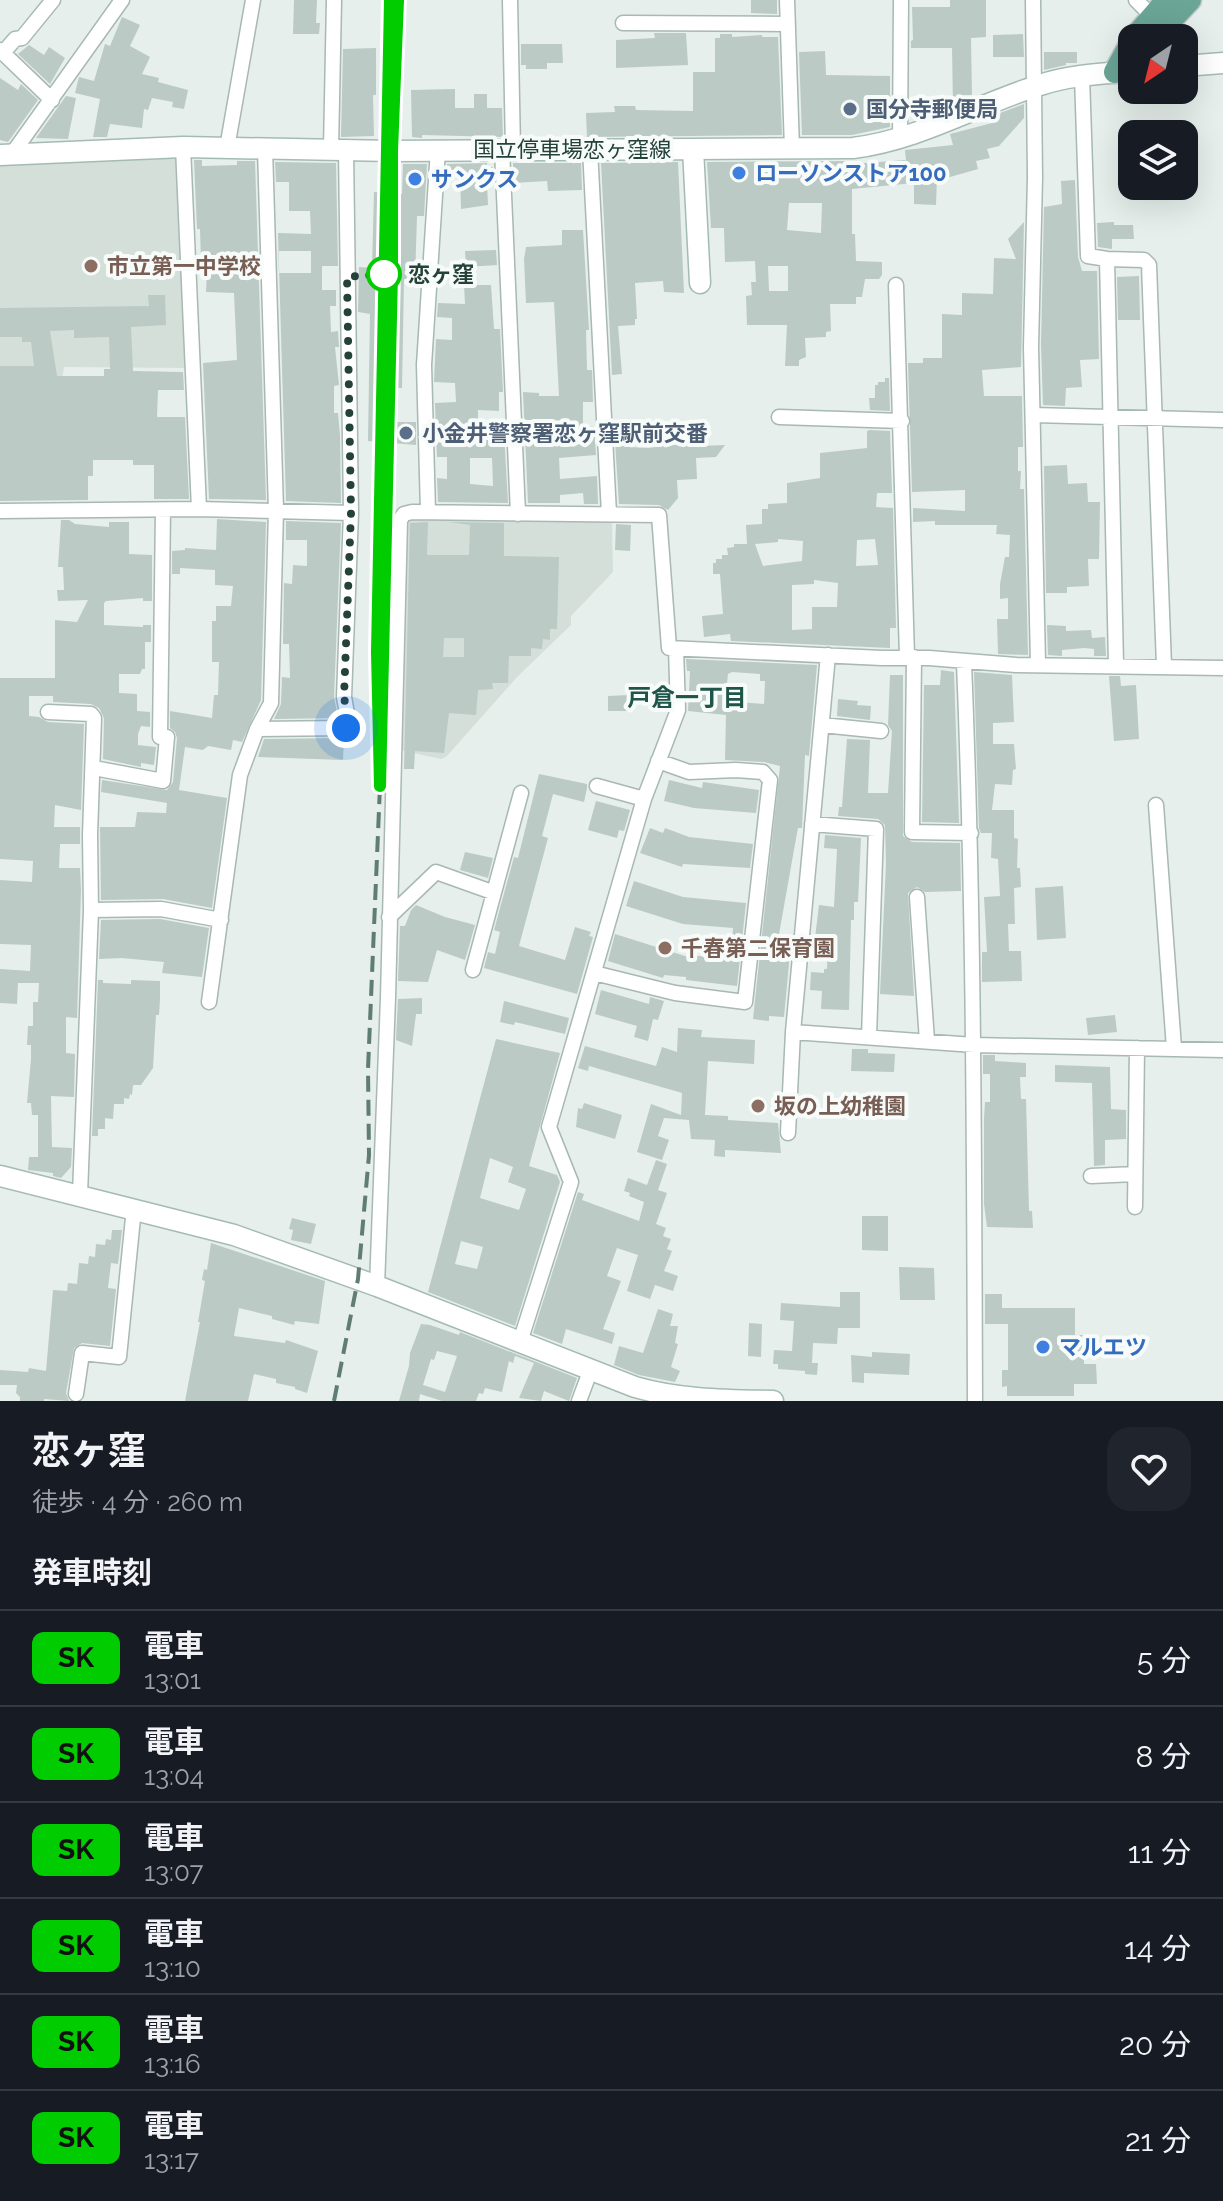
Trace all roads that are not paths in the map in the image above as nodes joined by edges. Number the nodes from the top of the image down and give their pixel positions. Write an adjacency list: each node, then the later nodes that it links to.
1 (53, 0): 14 (street)
2 (122, 0): 20 (street)
3 (253, 0): 23 (street)
4 (334, 0): 30 (street)
5 (510, 0): 26 (street)
6 (787, 0): 13 (street)
7 (901, 0): 21 (street)
8 (1033, 0): 19 (street)
9 (1136, 0): 11 (street)
10 (1190, 0): 11 (main road)
11 (1158, 18)
12 (623, 23): 13 (street)
13 (787, 24): 29 (street)
14 (2, 51): 20 (street)
15 (1223, 63): 16 (main road)
16 (1198, 65)
17 (1118, 69): 18 (main road, 国立停車場恋ヶ窪線)
18 (1082, 76): 19 (main road, 国立停車場恋ヶ窪線); 32 (street)
19 (1034, 87): 21 (main road, 国立停車場恋ヶ窪線); 35 (street)
20 (52, 100): 31 (street)
21 (900, 139): 29 (main road, 国立停車場恋ヶ窪線)
22 (183, 147): 23 (main road, 国立停車場恋ヶ窪線); 31 (main road, 国立停車場恋ヶ窪線); 41 (street)
23 (227, 148): 24 (main road, 国立停車場恋ヶ窪線)
24 (265, 149): 30 (main road, 国立停車場恋ヶ窪線); 43 (street)
25 (438, 149): 26 (main road, 国立停車場恋ヶ窪線); 30 (main road, 国立停車場恋ヶ窪線); 45 (street)
26 (507, 149): 27 (main road, 国立停車場恋ヶ窪線); 47 (street)
27 (590, 149): 28 (main road, 国立停車場恋ヶ窪線); 48 (street)
28 (693, 149): 29 (main road, 国立停車場恋ヶ窪線); 33 (main road)
29 (792, 149)
30 (338, 150): 46 (street)
31 (6, 154)
32 (1107, 259): 37 (street); 38 (street)
33 (700, 283)
34 (896, 285): 40 (street)
35 (1033, 415): 37 (street); 53 (street)
36 (779, 417): 40 (street)
37 (1110, 417): 38 (street); 54 (street)
38 (1156, 418): 39 (street); 55 (street)
39 (1223, 420)
40 (902, 421): 51 (street)
41 (199, 509): 42 (street); 43 (street)
42 (163, 510): 44 (street); 62 (street)
43 (276, 510): 46 (street); 59 (street)
44 (0, 511)
45 (428, 512): 47 (street); 72 (street)
46 (351, 513): 59 (street)
47 (518, 514): 48 (street)
48 (609, 514): 49 (street)
49 (676, 649): 50 (street); 61 (street)
50 (828, 655): 51 (street); 58 (street)
51 (910, 657): 52 (street); 68 (street)
52 (964, 663): 53 (street); 68 (street)
53 (1038, 664): 54 (street)
54 (1116, 664): 55 (street)
55 (1164, 666): 56 (street)
56 (1223, 668)
57 (48, 712): 62 (street)
58 (822, 725): 60 (street); 67 (street)
59 (257, 729): 73 (street)
60 (881, 731)
61 (658, 761): 65 (street); 75 (street)
62 (94, 768): 71 (street)
63 (597, 786): 65 (street)
64 (521, 793): 69 (street)
65 (644, 799): 75 (street)
66 (1156, 805): 82 (street)
67 (812, 824): 77 (street); 78 (street)
68 (971, 833): 80 (street)
69 (492, 892): 72 (street); 74 (street)
70 (917, 897): 79 (street)
71 (91, 910): 73 (street); 88 (street)
72 (389, 917): 91 (street)
73 (221, 920): 76 (street)
74 (473, 970)
75 (594, 973): 92 (street)
76 (209, 1002)
77 (793, 1032): 78 (street); 84 (street)
78 (869, 1037): 79 (street)
79 (927, 1041): 80 (street)
80 (974, 1045): 81 (street); 97 (street)
81 (1137, 1048): 82 (street); 85 (street)
82 (1174, 1048): 83 (street)
83 (1223, 1050)
84 (788, 1133)
85 (1135, 1174): 87 (street); 89 (street)
86 (0, 1176): 88 (main road)
87 (1091, 1176)
88 (80, 1194): 90 (main road)
89 (1135, 1207)
90 (134, 1208): 91 (main road); 94 (street)
91 (377, 1286): 92 (main road)
92 (520, 1342): 93 (main road)
93 (591, 1369): 95 (street); 96 (main road)
94 (76, 1394)
95 (579, 1401)
96 (773, 1401)
97 (975, 1401)

